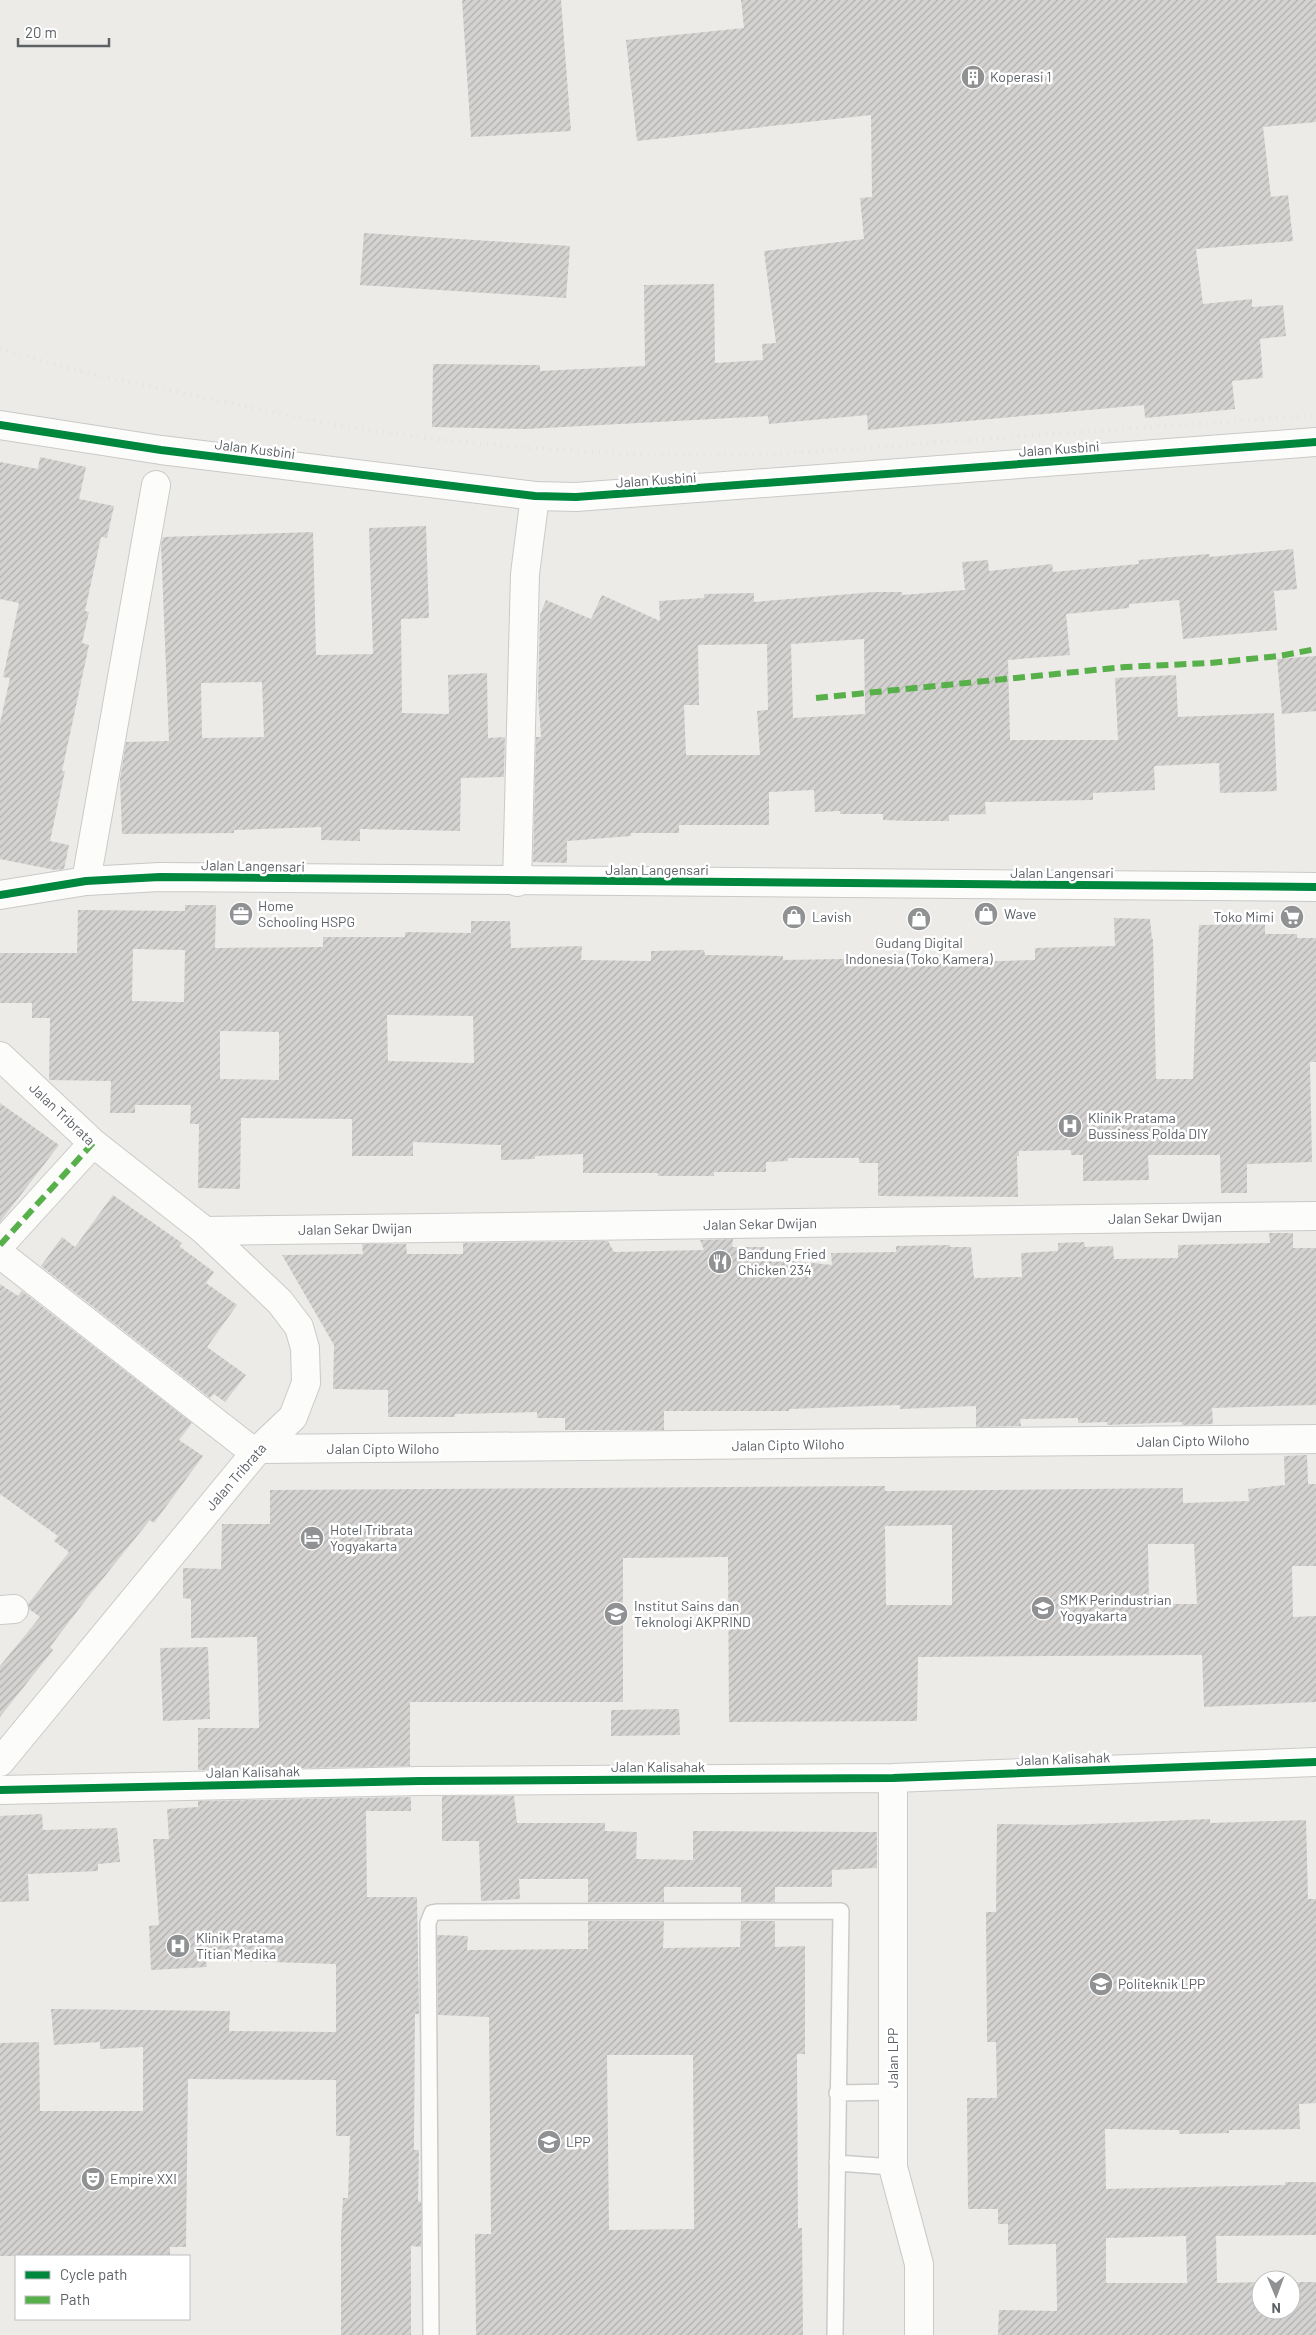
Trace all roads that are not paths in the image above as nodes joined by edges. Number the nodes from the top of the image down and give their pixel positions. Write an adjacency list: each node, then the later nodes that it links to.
1 (0, 425): 4 (street, Jalan Kusbini)
2 (1316, 442): 4 (street, Jalan Kusbini)
3 (156, 485): 5 (street)
4 (535, 496): 6 (street)
5 (86, 881): 6 (street, Jalan Langensari); 8 (street, Jalan Langensari)
6 (517, 882): 7 (street, Jalan Langensari)
7 (1316, 886)
8 (0, 895)
9 (0, 1056): 10 (street, Jalan Tribrata)
10 (93, 1143): 12 (street, Jalan Tribrata); 13 (street)
11 (1316, 1216): 12 (street, Jalan Sekar Dwijan)
12 (205, 1231): 16 (street, Jalan Tribrata)
13 (0, 1245)
14 (0, 1254): 16 (street)
15 (1316, 1440): 16 (street, Jalan Cipto Wiloho)
16 (257, 1451): 17 (street, Jalan Tribrata)
17 (0, 1762)
18 (1316, 1762): 19 (street, Jalan Kalisahak)
19 (893, 1778): 20 (street, Jalan Kalisahak); 21 (street, Jalan LPP)
20 (0, 1790)
21 (893, 2092): 22 (lane); 24 (street, Jalan LPP)
22 (838, 2093): 23 (lane); 25 (lane)
23 (837, 2163): 24 (lane); 26 (lane)
24 (893, 2167): 27 (street, Jalan LPP)
25 (431, 2335)
26 (835, 2335)
27 (919, 2335)

